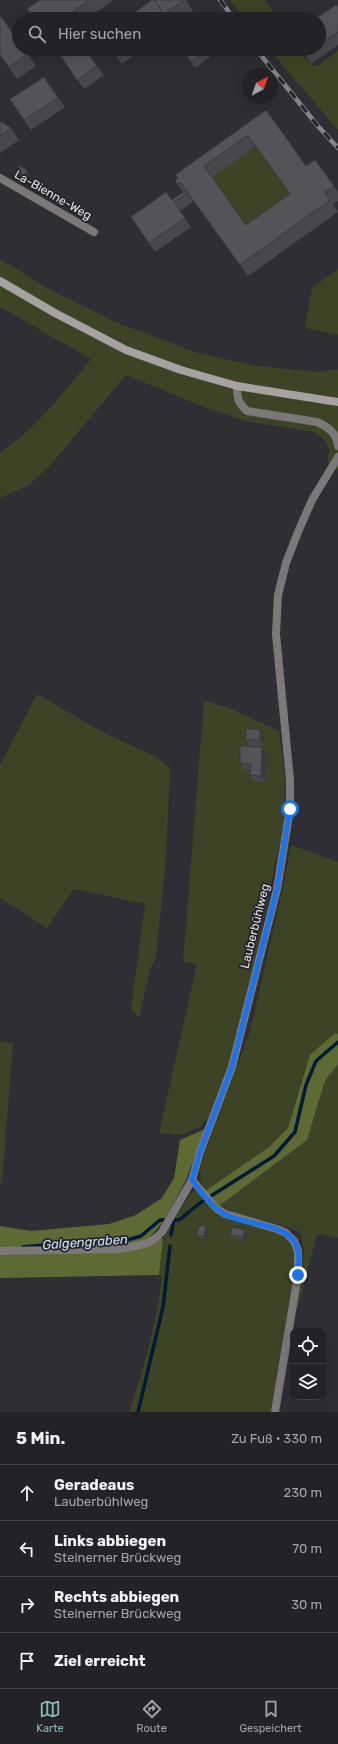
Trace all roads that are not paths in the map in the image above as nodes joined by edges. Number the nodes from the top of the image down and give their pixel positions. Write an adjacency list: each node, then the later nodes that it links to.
1 (0, 178): 2 (street, La-Bienne-Weg)
2 (94, 232)
3 (0, 281): 4 (main road)
4 (237, 386): 5 (main road); 6 (street)
5 (338, 402)
6 (338, 446)
7 (338, 456): 8 (street, Lauberbühlweg)
8 (192, 1180): 9 (street, Lauberbühlweg); 10 (street)
9 (0, 1251)
10 (275, 1412)

